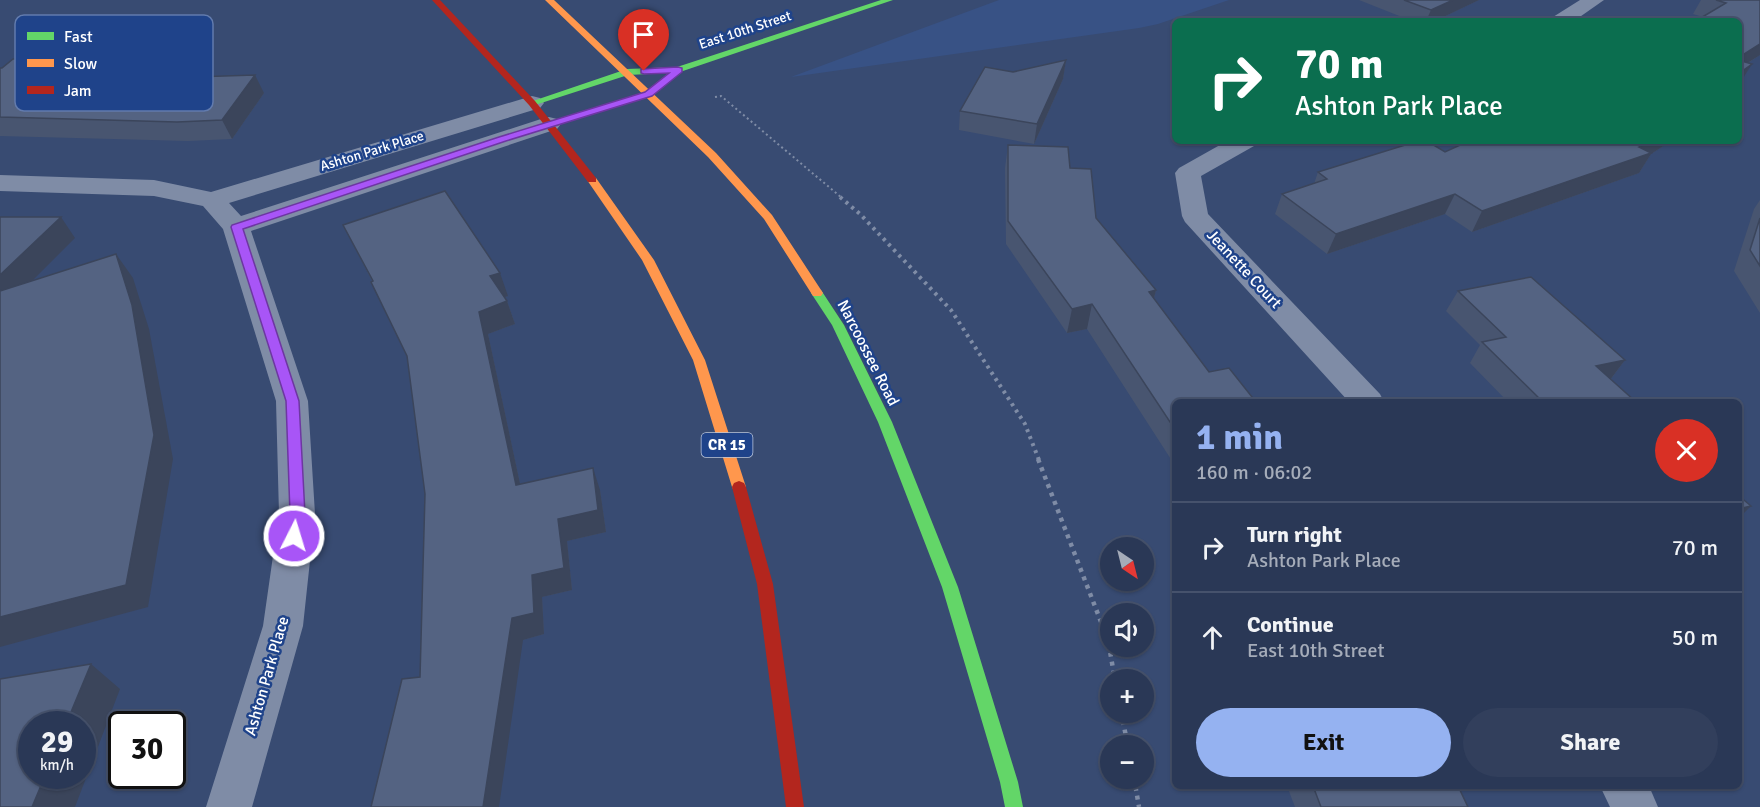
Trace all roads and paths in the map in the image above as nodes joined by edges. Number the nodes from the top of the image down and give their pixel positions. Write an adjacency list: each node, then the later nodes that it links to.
1 (436, 0): 10 (main road, CR 15)
2 (549, 0): 7 (main road, Narcoossee Road)
3 (889, 0): 6 (main road, East 10th Street)
4 (1594, 0): 5 (street)
5 (1565, 18)
6 (678, 70): 7 (main road, East 10th Street); 8 (main road, East 10th Street)
7 (627, 72): 8 (main road, Narcoossee Road); 10 (main road, East 10th Street)
8 (648, 94): 11 (main road, East 10th Street); 22 (main road, Narcoossee Road)
9 (715, 97): 17 (path)
10 (532, 103): 11 (main road, CR 15); 14 (street, Ashton Park Place)
11 (549, 124): 15 (street, Ashton Park Place); 21 (main road, CR 15)
12 (1239, 144): 16 (street, Jeanette Court)
13 (0, 183): 14 (street, Ashton Park Place)
14 (212, 200): 15 (street, Ashton Park Place)
15 (236, 227): 20 (street, Ashton Park Place)
16 (1365, 399)
17 (1113, 669)
18 (1136, 789): 23 (path)
19 (1625, 789): 24 (street)
20 (229, 807)
21 (795, 807)
22 (1014, 807)
23 (1139, 807)
24 (1635, 807)

